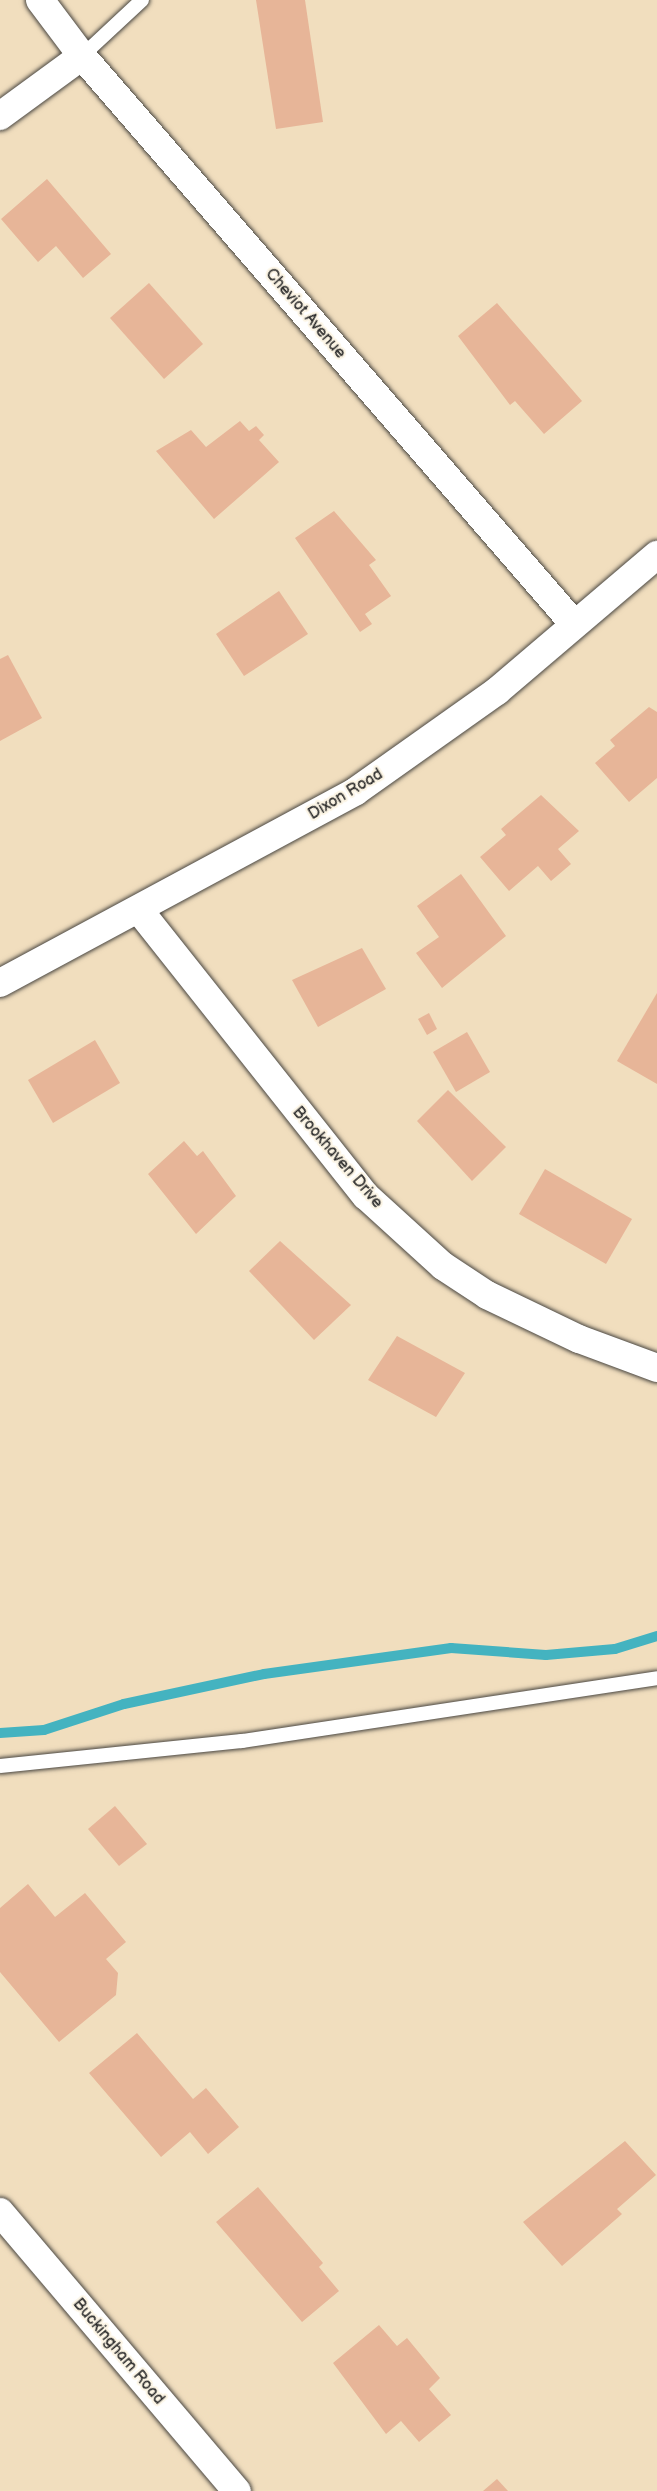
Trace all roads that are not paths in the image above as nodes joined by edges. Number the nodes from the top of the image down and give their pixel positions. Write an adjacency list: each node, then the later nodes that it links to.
1 (40, 0): 3 (street, Cheviot Avenue)
2 (142, 0): 3 (lane)
3 (82, 56): 4 (street); 6 (street, Cheviot Avenue)
4 (0, 116)
5 (657, 555): 6 (street, Dixon Road)
6 (574, 624): 7 (street, Dixon Road)
7 (139, 910): 8 (street, Dixon Road); 9 (street, Brookhaven Drive)
8 (0, 983)
9 (657, 1368)
10 (657, 1678): 11 (lane)
11 (0, 1766)
12 (0, 2212): 13 (street, Buckingham Road)
13 (237, 2491)

